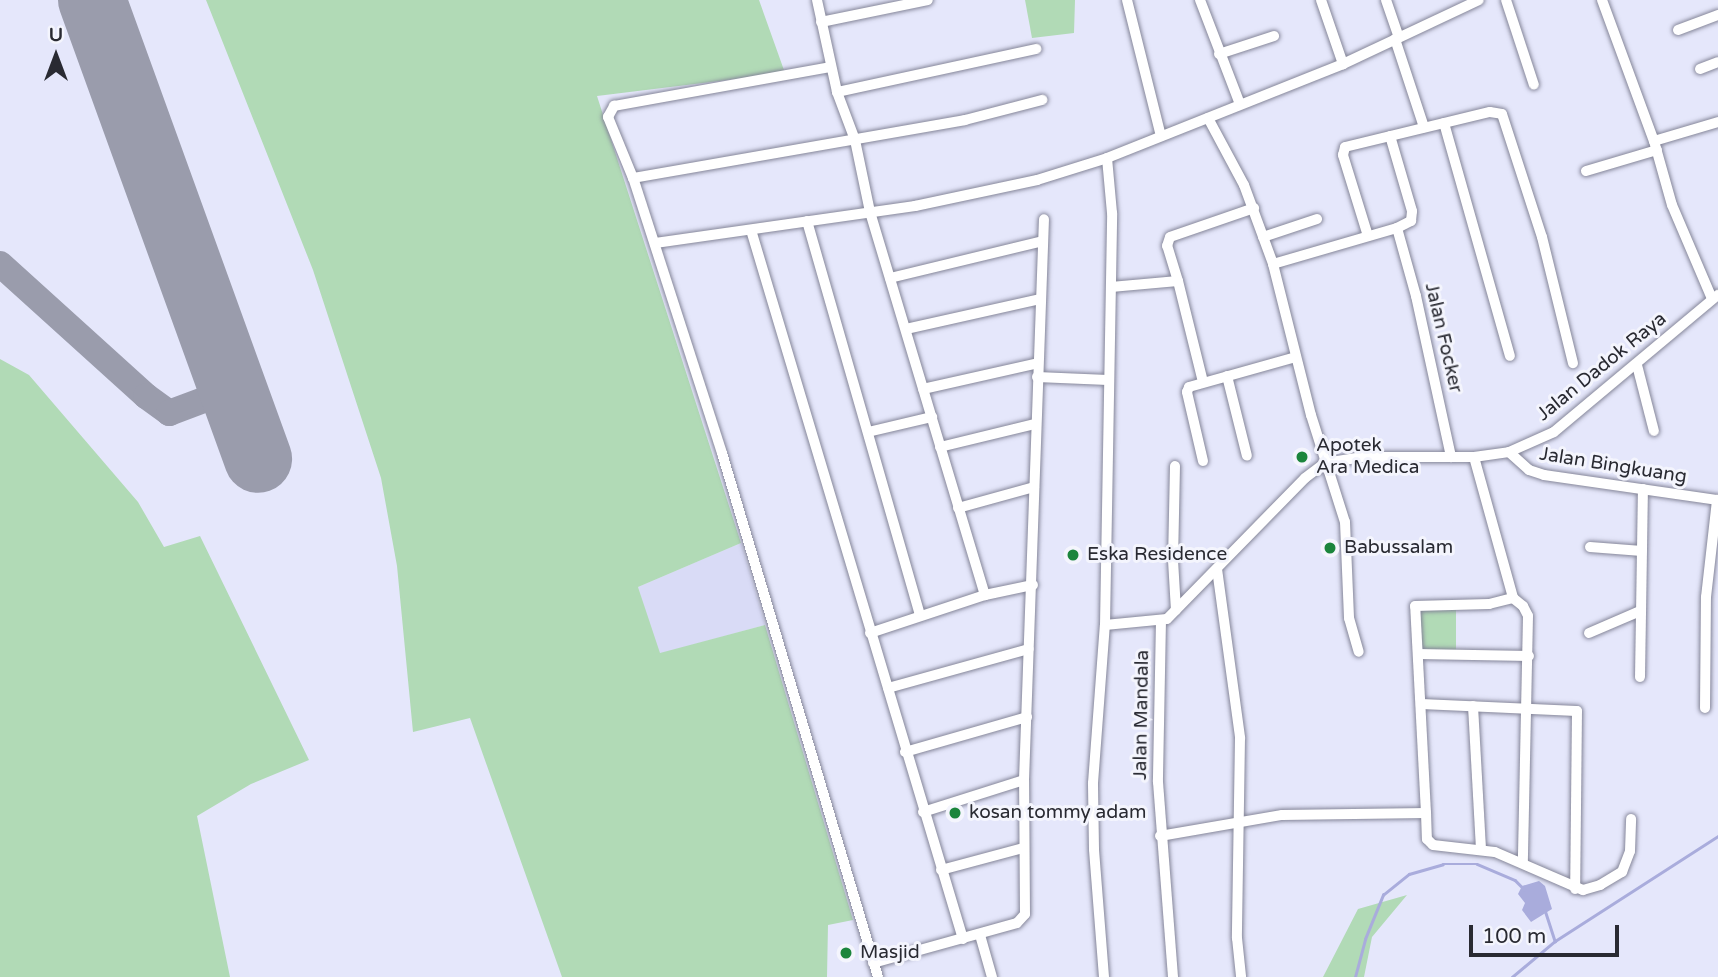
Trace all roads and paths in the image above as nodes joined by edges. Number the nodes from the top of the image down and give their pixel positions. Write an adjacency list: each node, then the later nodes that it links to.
1 (817, 0): 11 (street)
2 (928, 0): 11 (street)
3 (1126, 0): 29 (street)
4 (1321, 0): 18 (street)
5 (1386, 0): 14 (street)
6 (1506, 0): 21 (street)
7 (1602, 0): 32 (street)
8 (1203, 1): 16 (street)
9 (1476, 1): 14 (street)
10 (1718, 15): 12 (street)
11 (821, 22): 19 (street)
12 (1678, 30)
13 (1274, 36): 16 (street)
14 (1397, 38): 18 (street); 28 (street)
15 (1036, 49): 22 (street)
16 (1219, 54): 24 (street)
17 (1718, 62): 20 (street)
18 (1343, 64): 24 (street)
19 (831, 67): 22 (street); 35 (street)
20 (1700, 69)
21 (1534, 85)
22 (837, 92): 31 (street)
23 (1042, 100): 31 (street)
24 (1240, 104): 25 (street)
25 (1208, 118): 29 (street); 36 (street)
26 (1444, 122): 28 (street); 54 (street); 57 (street)
27 (1718, 122): 32 (street)
28 (1424, 127): 30 (street)
29 (1161, 136): 33 (street)
30 (1390, 136): 41 (street); 43 (street)
31 (855, 140): 35 (street); 37 (street)
32 (1656, 145): 34 (street); 51 (street)
33 (1107, 158): 37 (street); 50 (street)
34 (1586, 171)
35 (633, 178): 46 (street)
36 (1254, 208): 44 (street); 49 (street)
37 (870, 212): 40 (street); 48 (street)
38 (1044, 219): 45 (street)
39 (1317, 219): 44 (street)
40 (807, 221): 42 (street); 67 (street)
41 (1397, 228): 43 (street); 71 (street, Jalan Focker)
42 (751, 230): 46 (street); 91 (street)
43 (1368, 236): 47 (street)
44 (1263, 237): 47 (street)
45 (1043, 241): 48 (street); 52 (street)
46 (655, 243): 118 (street)
47 (1273, 264): 55 (street)
48 (890, 278): 53 (street)
49 (1178, 282): 50 (street); 62 (street)
50 (1111, 287): 61 (street)
51 (1715, 297): 58 (street, Jalan Dadok Raya)
52 (1040, 299): 53 (street); 56 (street)
53 (905, 329): 63 (street)
54 (1510, 356)
55 (1296, 358): 59 (street); 74 (street)
56 (1038, 363): 60 (street); 63 (street)
57 (1573, 363)
58 (1637, 365): 66 (street); 69 (street, Jalan Dadok Raya)
59 (1227, 376): 62 (street); 70 (street)
60 (1037, 377): 61 (street); 65 (street)
61 (1108, 380): 90 (street)
62 (1203, 382): 73 (street)
63 (923, 388): 64 (street)
64 (932, 418): 67 (street); 68 (street)
65 (1035, 424): 68 (street); 76 (street)
66 (1654, 431)
67 (868, 432): 88 (street)
68 (940, 447): 79 (street)
69 (1509, 452): 72 (street, Jalan Dadok Raya); 77 (street, Jalan Bingkuang)
70 (1247, 456)
71 (1451, 457): 72 (street, Jalan Dadok Raya); 74 (street, Jalan Dadok Raya)
72 (1474, 457): 85 (street)
73 (1203, 461)
74 (1325, 463): 82 (street); 94 (street)
75 (1175, 466): 86 (street)
76 (1034, 488): 79 (street); 83 (street)
77 (1643, 489): 78 (street, Jalan Bingkuang); 81 (street)
78 (1717, 500): 102 (street)
79 (958, 508): 84 (street)
80 (1590, 548): 81 (street)
81 (1642, 551): 87 (street)
82 (1217, 569): 86 (street); 109 (street)
83 (1033, 585): 84 (street); 93 (street)
84 (985, 595): 88 (street)
85 (1513, 598): 95 (street); 96 (street)
86 (1176, 610): 89 (street)
87 (1640, 611): 92 (street); 97 (street)
88 (920, 615): 91 (street)
89 (1161, 620): 90 (street); 110 (street, Jalan Mandala)
90 (1105, 625): 121 (street)
91 (870, 633): 98 (street)
92 (1589, 633)
93 (1029, 649): 98 (street); 103 (street)
94 (1359, 652)
95 (1418, 654): 96 (street); 99 (street)
96 (1529, 656): 101 (street)
97 (1640, 677)
98 (888, 688): 104 (street)
99 (1422, 704): 100 (street); 107 (street)
100 (1473, 706): 101 (street); 112 (street)
101 (1526, 708): 113 (street); 115 (street)
102 (1705, 708)
103 (1027, 717): 104 (street); 105 (street)
104 (905, 752): 106 (street)
105 (1024, 780): 106 (street); 111 (street)
106 (923, 812): 114 (street)
107 (1426, 813): 109 (street); 112 (street)
108 (1631, 819): 115 (street)
109 (1240, 820): 110 (street); 123 (street)
110 (1160, 836): 122 (street, Jalan Mandala)
111 (1023, 848): 114 (street); 116 (street)
112 (1481, 848): 113 (street)
113 (1523, 863): 115 (street)
114 (941, 870): 117 (street)
115 (1575, 889)
116 (980, 935): 117 (street); 120 (street)
117 (963, 939): 118 (street)
118 (873, 963): 119 (street)
119 (878, 977)
120 (992, 977)
121 (1104, 977)
122 (1172, 977)
123 (1241, 977)

